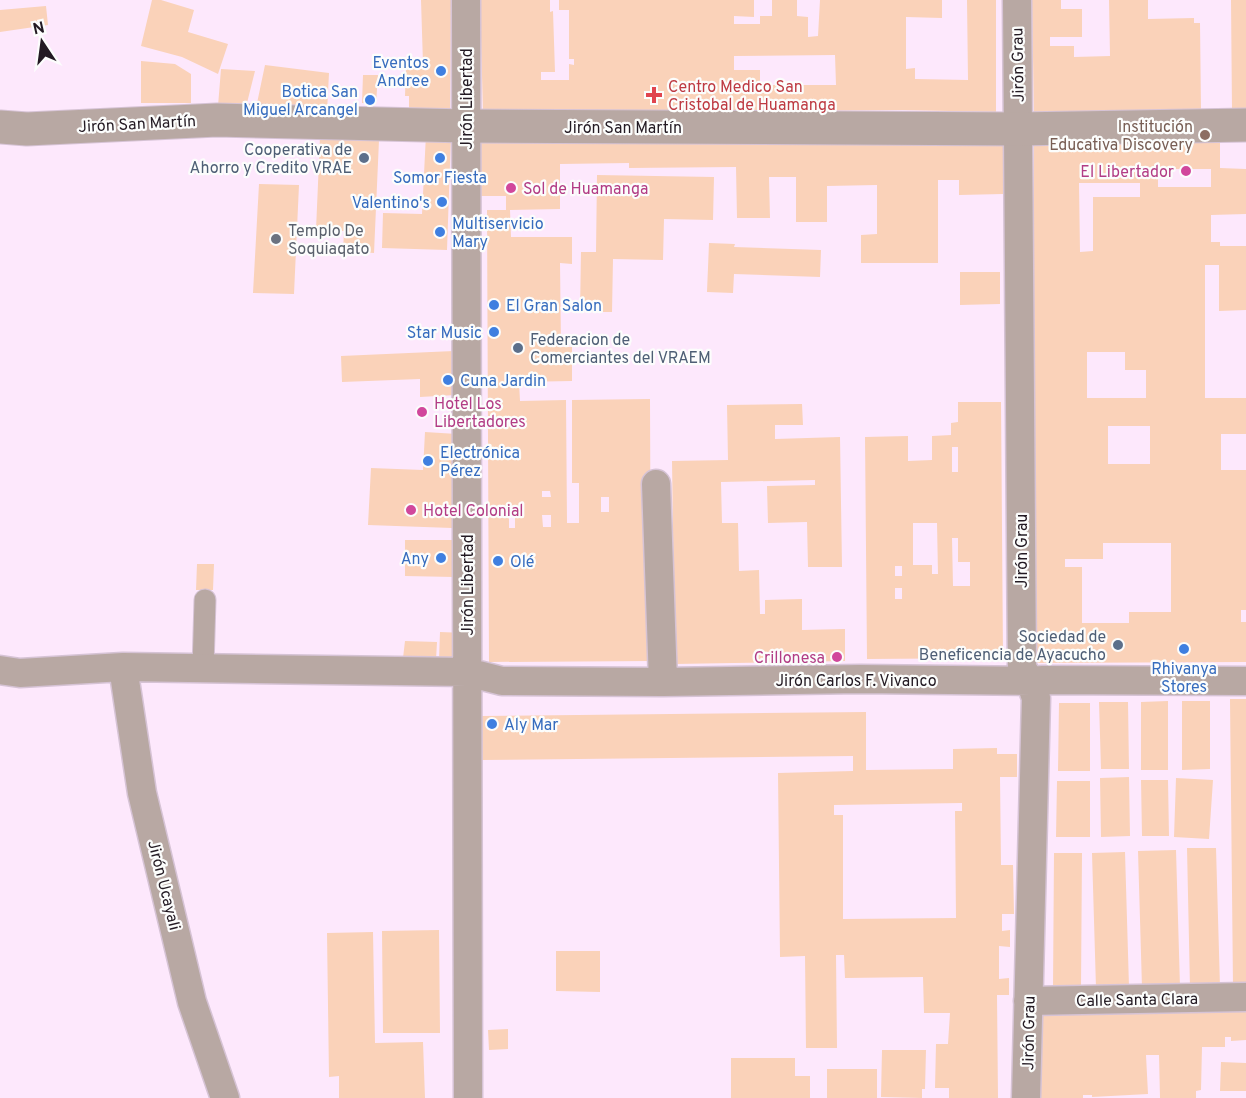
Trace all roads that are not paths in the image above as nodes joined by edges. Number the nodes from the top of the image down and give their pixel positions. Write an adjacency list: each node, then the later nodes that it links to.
1 (466, 0): 4 (street, Jirón Libertad)
2 (1017, 0): 6 (street, Jirón Grau)
3 (1246, 125): 6 (street, Jirón San Martín)
4 (466, 126): 5 (street, Jirón San Martín); 6 (street, Jirón San Martín); 12 (street, Jirón Libertad)
5 (0, 127)
6 (1018, 129): 13 (street, Jirón Grau)
7 (656, 484): 15 (street)
8 (205, 600): 10 (street)
9 (123, 667): 10 (street); 11 (street); 18 (street, Jirón Ucayali)
10 (204, 668): 12 (street)
11 (0, 670)
12 (467, 672): 15 (street, Jirón Carlos F. Vivanco); 19 (street, Jirón Libertad)
13 (1030, 681): 14 (street, Jirón Carlos F. Vivanco); 15 (street, Jirón Carlos F. Vivanco); 17 (street, Jirón Grau)
14 (1246, 681)
15 (663, 682)
16 (1246, 997): 17 (street, Calle Santa Clara)
17 (1028, 1001): 20 (street, Jirón Grau)
18 (225, 1098)
19 (468, 1098)
20 (1026, 1098)

